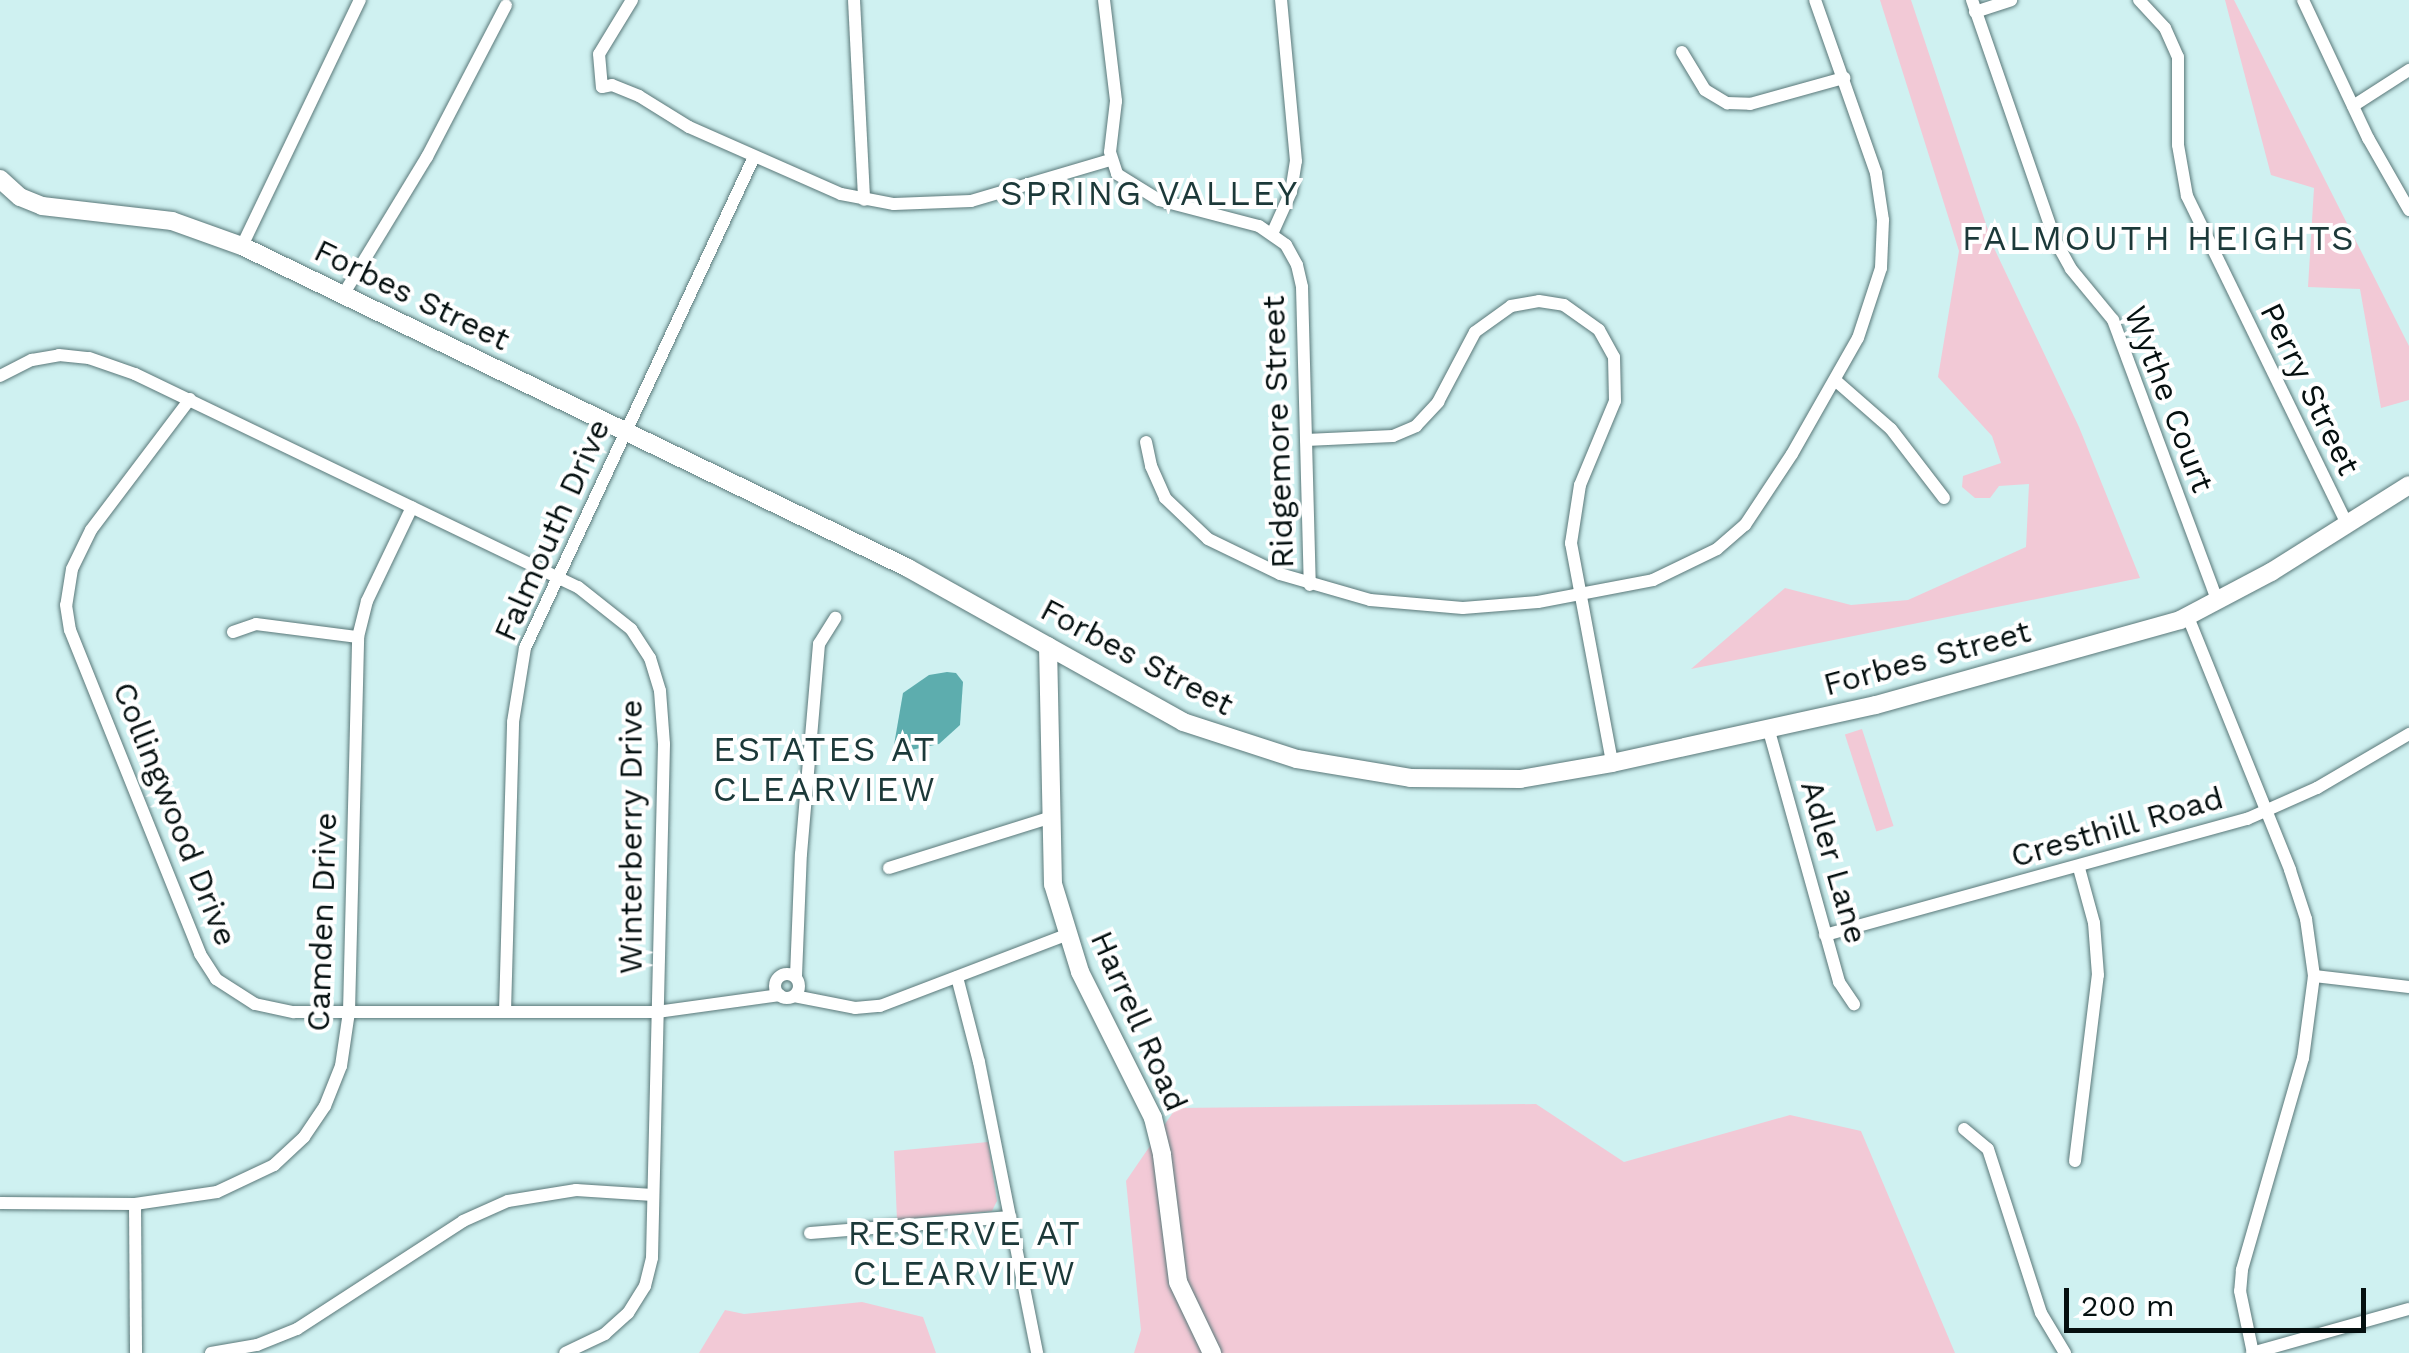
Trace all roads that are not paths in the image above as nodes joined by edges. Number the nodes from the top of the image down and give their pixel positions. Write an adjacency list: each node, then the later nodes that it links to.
1 (360, 0): 22 (street)
2 (632, 0): 16 (street)
3 (854, 0): 19 (street)
4 (1104, 0): 17 (street)
5 (1281, 0): 21 (street)
6 (1815, 0): 14 (street)
7 (2011, 0): 11 (street)
8 (2139, 0): 33 (street, Perry Street)
9 (2303, 0): 15 (street)
10 (506, 4): 23 (street)
11 (1974, 6): 37 (street, Wythe Court)
12 (1682, 52): 14 (street)
13 (2409, 70): 15 (street)
14 (1844, 78): 25 (street)
15 (2353, 106): 20 (street)
16 (754, 157): 19 (street); 27 (street, Falmouth Drive)
17 (1110, 160): 19 (street); 21 (street)
18 (0, 179): 22 (street, Forbes Street)
19 (864, 200)
20 (2409, 210)
21 (1272, 234): 28 (street, Ridgemore Street)
22 (242, 246): 23 (street, Forbes Street)
23 (342, 295): 27 (street, Forbes Street)
24 (0, 376): 26 (street, Winterberry Drive)
25 (1835, 380): 31 (street); 36 (street)
26 (190, 400): 32 (street, Winterberry Drive); 57 (street, Collingwood Drive)
27 (626, 432): 34 (street, Falmouth Drive); 42 (street, Forbes Street)
28 (1306, 440): 35 (street, Ridgemore Street); 36 (street)
29 (1146, 442): 35 (street)
30 (2409, 484): 33 (street, Forbes Street)
31 (1944, 498)
32 (412, 507): 34 (street, Winterberry Drive); 41 (street, Camden Drive)
33 (2347, 524): 37 (street, Forbes Street)
34 (556, 576): 58 (street, Falmouth Drive); 59 (street, Winterberry Drive)
35 (1310, 584): 36 (street)
36 (1578, 596): 45 (street)
37 (2218, 602): 38 (street, Forbes Street)
38 (2188, 617): 43 (street, Forbes Street); 46 (street)
39 (835, 618): 54 (street)
40 (233, 632): 41 (street)
41 (358, 637): 57 (street, Camden Drive)
42 (1048, 646): 45 (street, Forbes Street); 47 (street, Harrell Road)
43 (1769, 731): 45 (street, Forbes Street); 51 (street, Adler Lane)
44 (2409, 734): 46 (street, Cresthill Road)
45 (1612, 764)
46 (2266, 811): 49 (street, Cresthill Road); 52 (street)
47 (1049, 818): 48 (street); 50 (street, Harrell Road)
48 (889, 868)
49 (2079, 868): 51 (street, Cresthill Road); 61 (street)
50 (1066, 935): 53 (street); 74 (street, Harrell Road)
51 (1826, 935): 56 (street, Adler Lane)
52 (2314, 976): 55 (street); 76 (street)
53 (957, 977): 54 (street); 65 (street)
54 (788, 985): 59 (street, Collingwood Drive)
55 (2409, 987)
56 (1854, 1004)
57 (349, 1012): 58 (street, Collingwood Drive); 64 (street, Camden Drive)
58 (505, 1012): 59 (street, Collingwood Drive)
59 (657, 1012): 62 (street, Winterberry Drive)
60 (1964, 1129): 75 (street)
61 (2075, 1160)
62 (653, 1194): 68 (street); 72 (street, Winterberry Drive)
63 (0, 1203): 64 (street, Camden Drive)
64 (135, 1204): 69 (street)
65 (1010, 1217): 66 (street); 73 (street)
66 (810, 1233)
67 (2409, 1309): 76 (street)
68 (276, 1338): 70 (street); 71 (street)
69 (136, 1353)
70 (211, 1353)
71 (284, 1353)
72 (564, 1353)
73 (1037, 1353)
74 (1212, 1353)
75 (2065, 1353)
76 (2253, 1353)

